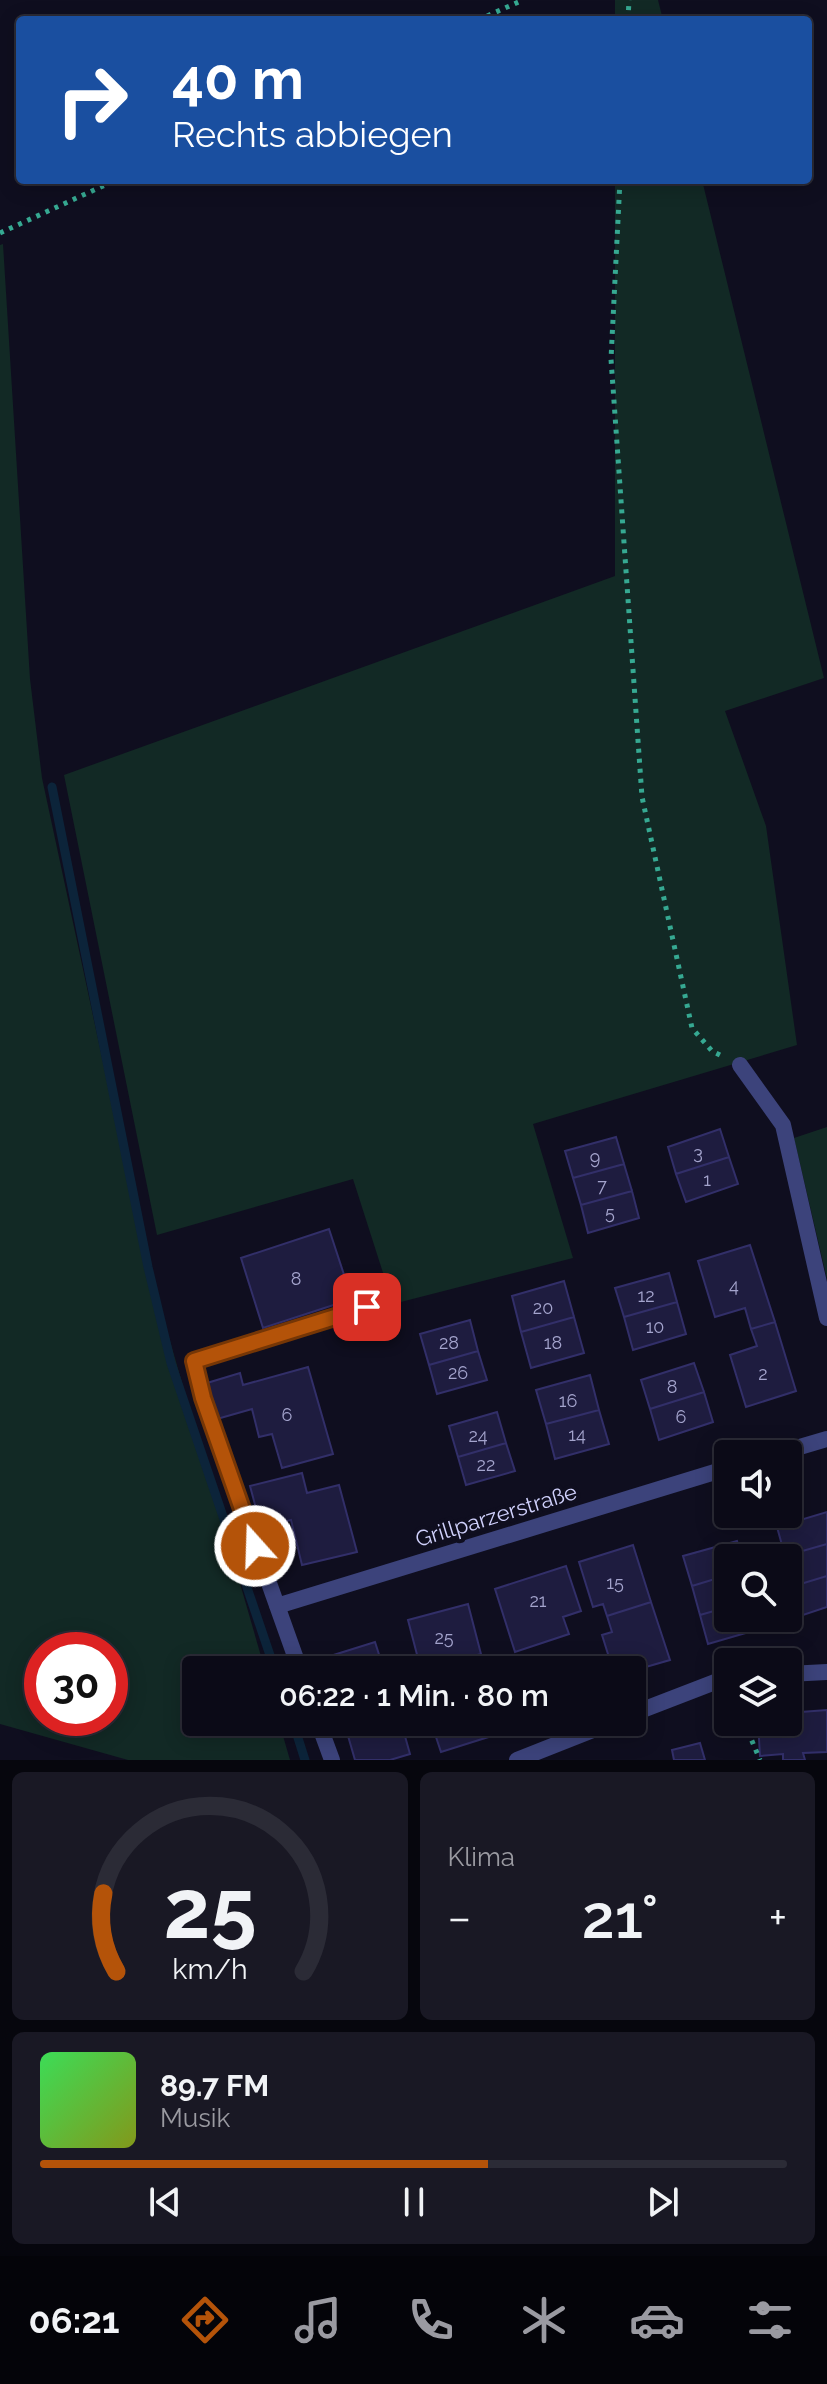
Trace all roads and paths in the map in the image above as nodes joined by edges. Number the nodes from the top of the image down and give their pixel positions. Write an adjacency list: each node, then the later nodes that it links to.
1 (523, 0): 2 (path)
2 (487, 16)
3 (107, 184): 5 (path)
4 (620, 184): 6 (path)
5 (0, 233)
6 (740, 1065): 8 (street)
7 (367, 1307): 9 (lane)
8 (827, 1318)
9 (194, 1361): 13 (street)
10 (827, 1439): 11 (street)
11 (802, 1446)
12 (714, 1472): 13 (street, Grillparzerstraße)
13 (277, 1606): 14 (street)
14 (295, 1656)
15 (827, 1672): 16 (street)
16 (802, 1673)
17 (714, 1682): 18 (street)
18 (646, 1709)
19 (323, 1736): 22 (street)
20 (578, 1736): 23 (street)
21 (750, 1736): 24 (path)
22 (332, 1760)
23 (517, 1760)
24 (760, 1760)

